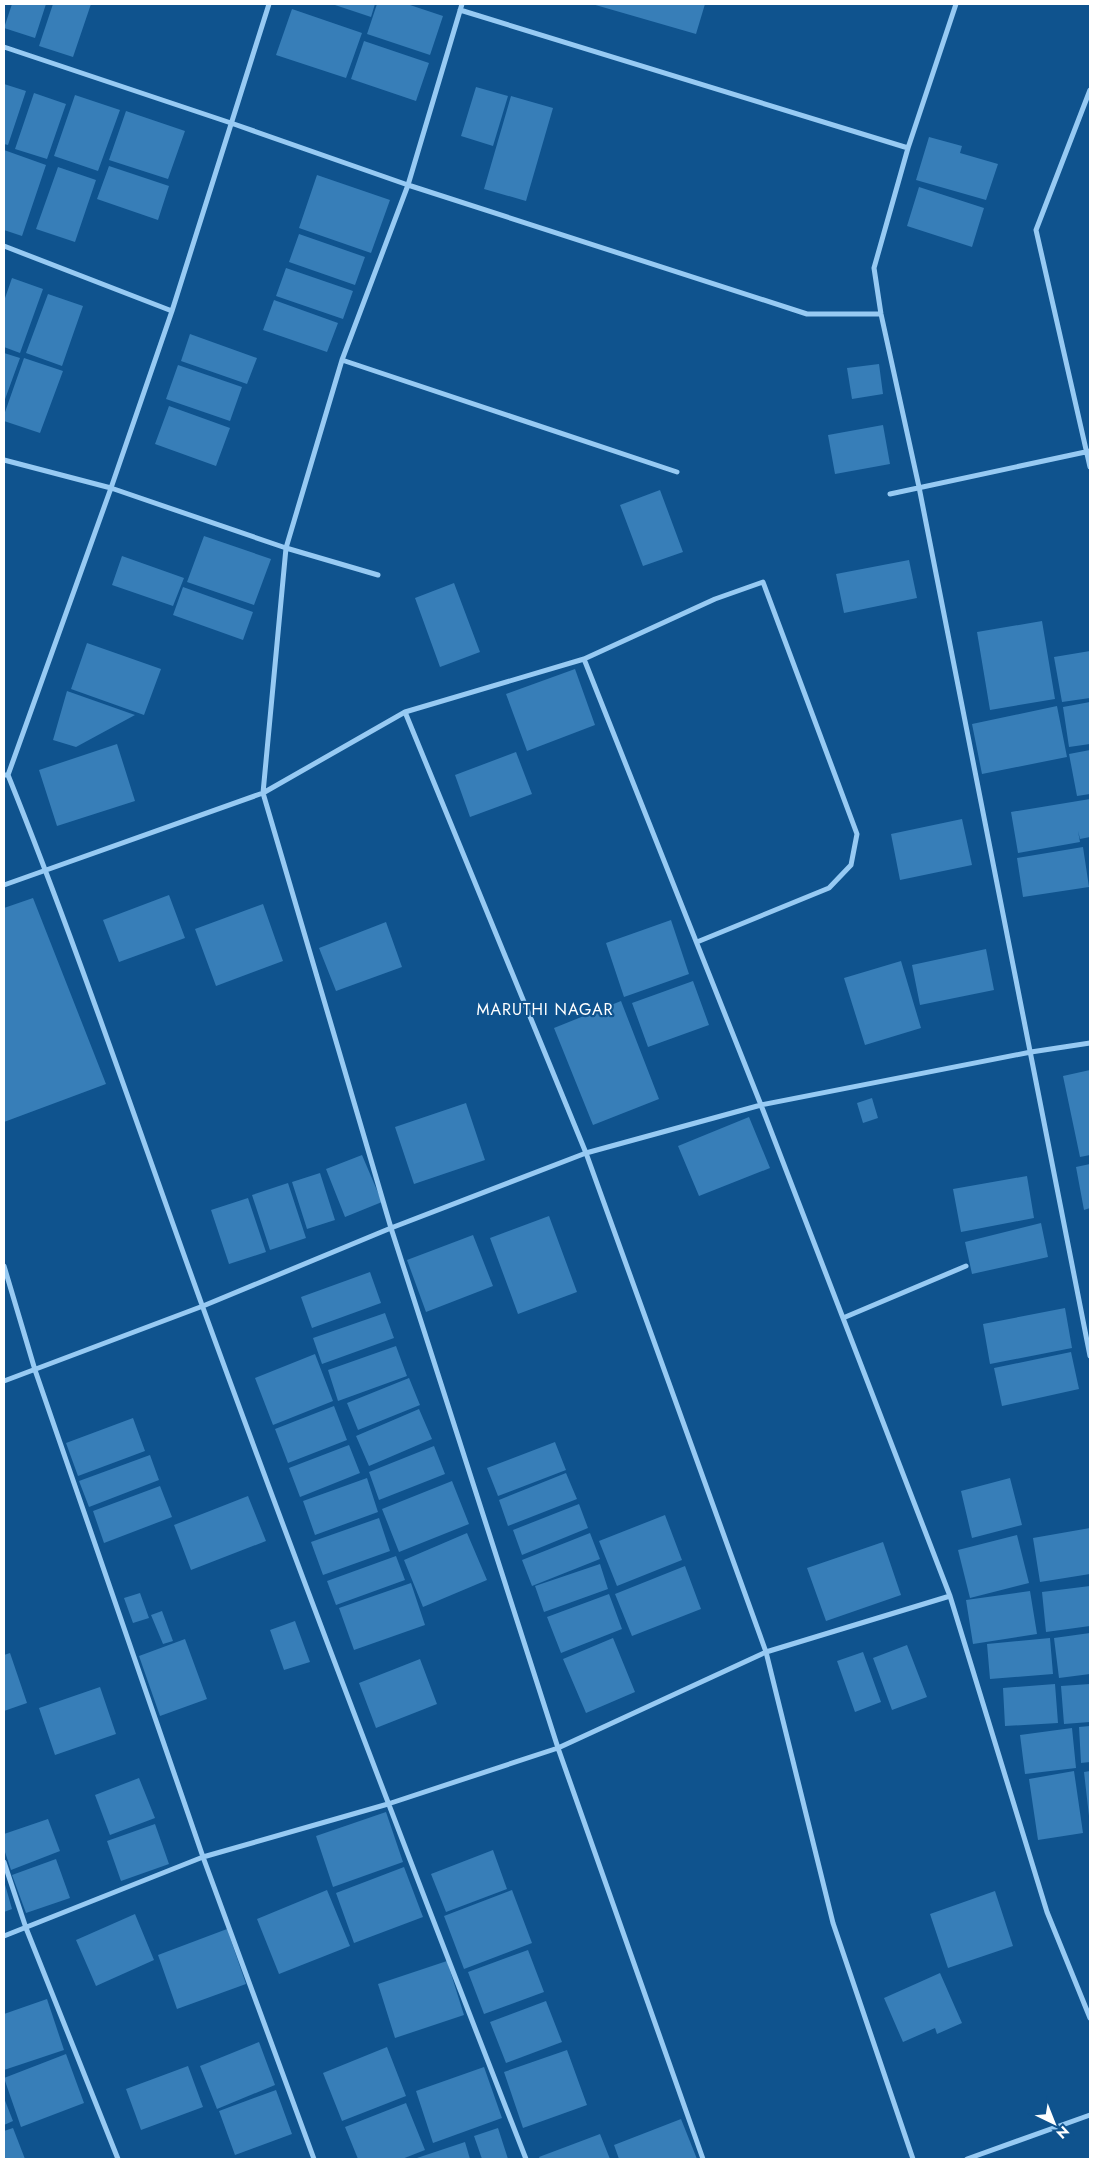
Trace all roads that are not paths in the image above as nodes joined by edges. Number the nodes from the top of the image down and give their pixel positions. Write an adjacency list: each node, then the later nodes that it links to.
1 (269, 4): 7 (street)
2 (462, 4): 4 (street)
3 (956, 4): 8 (street)
4 (460, 10): 8 (street); 9 (street)
5 (4, 47): 7 (street)
6 (1090, 90): 14 (street)
7 (231, 123): 9 (street); 11 (street)
8 (908, 148): 12 (street)
9 (408, 185): 12 (street); 13 (street)
10 (4, 246): 11 (street)
11 (172, 312): 19 (street)
12 (881, 314): 18 (street)
13 (342, 360): 17 (street); 21 (street)
14 (1089, 451): 16 (street); 18 (street)
15 (4, 460): 19 (street)
16 (1090, 467)
17 (677, 472)
18 (919, 487): 20 (street); 31 (street)
19 (111, 488): 21 (street); 25 (street)
20 (890, 494)
21 (286, 548): 22 (street); 26 (street)
22 (378, 575)
23 (584, 658): 24 (street); 29 (street); 29 (street)
24 (405, 712): 26 (street); 33 (street)
25 (6, 775): 27 (street)
26 (263, 793): 27 (street); 34 (street)
27 (46, 871): 28 (street); 37 (street)
28 (4, 885)
29 (697, 942): 32 (street)
30 (1090, 1043): 31 (street)
31 (1031, 1052): 32 (street); 39 (street)
32 (761, 1105): 33 (street); 38 (street)
33 (586, 1153): 34 (street); 43 (street)
34 (391, 1228): 37 (street); 44 (street)
35 (4, 1266): 40 (street)
36 (966, 1266): 38 (street)
37 (202, 1306): 40 (street); 45 (street)
38 (843, 1318): 42 (street)
39 (1090, 1356)
40 (35, 1370): 41 (street); 46 (street)
41 (4, 1380)
42 (950, 1596): 43 (street); 50 (street)
43 (766, 1652): 44 (street); 56 (street)
44 (558, 1748): 45 (street); 55 (street)
45 (388, 1804): 46 (street); 54 (street)
46 (203, 1857): 48 (street); 53 (street)
47 (4, 1862): 48 (street)
48 (26, 1928): 49 (street); 52 (street)
49 (4, 1936)
50 (1090, 2018)
51 (1090, 2115): 57 (street)
52 (118, 2159)
53 (314, 2159)
54 (526, 2159)
55 (703, 2159)
56 (913, 2159)
57 (968, 2159)

